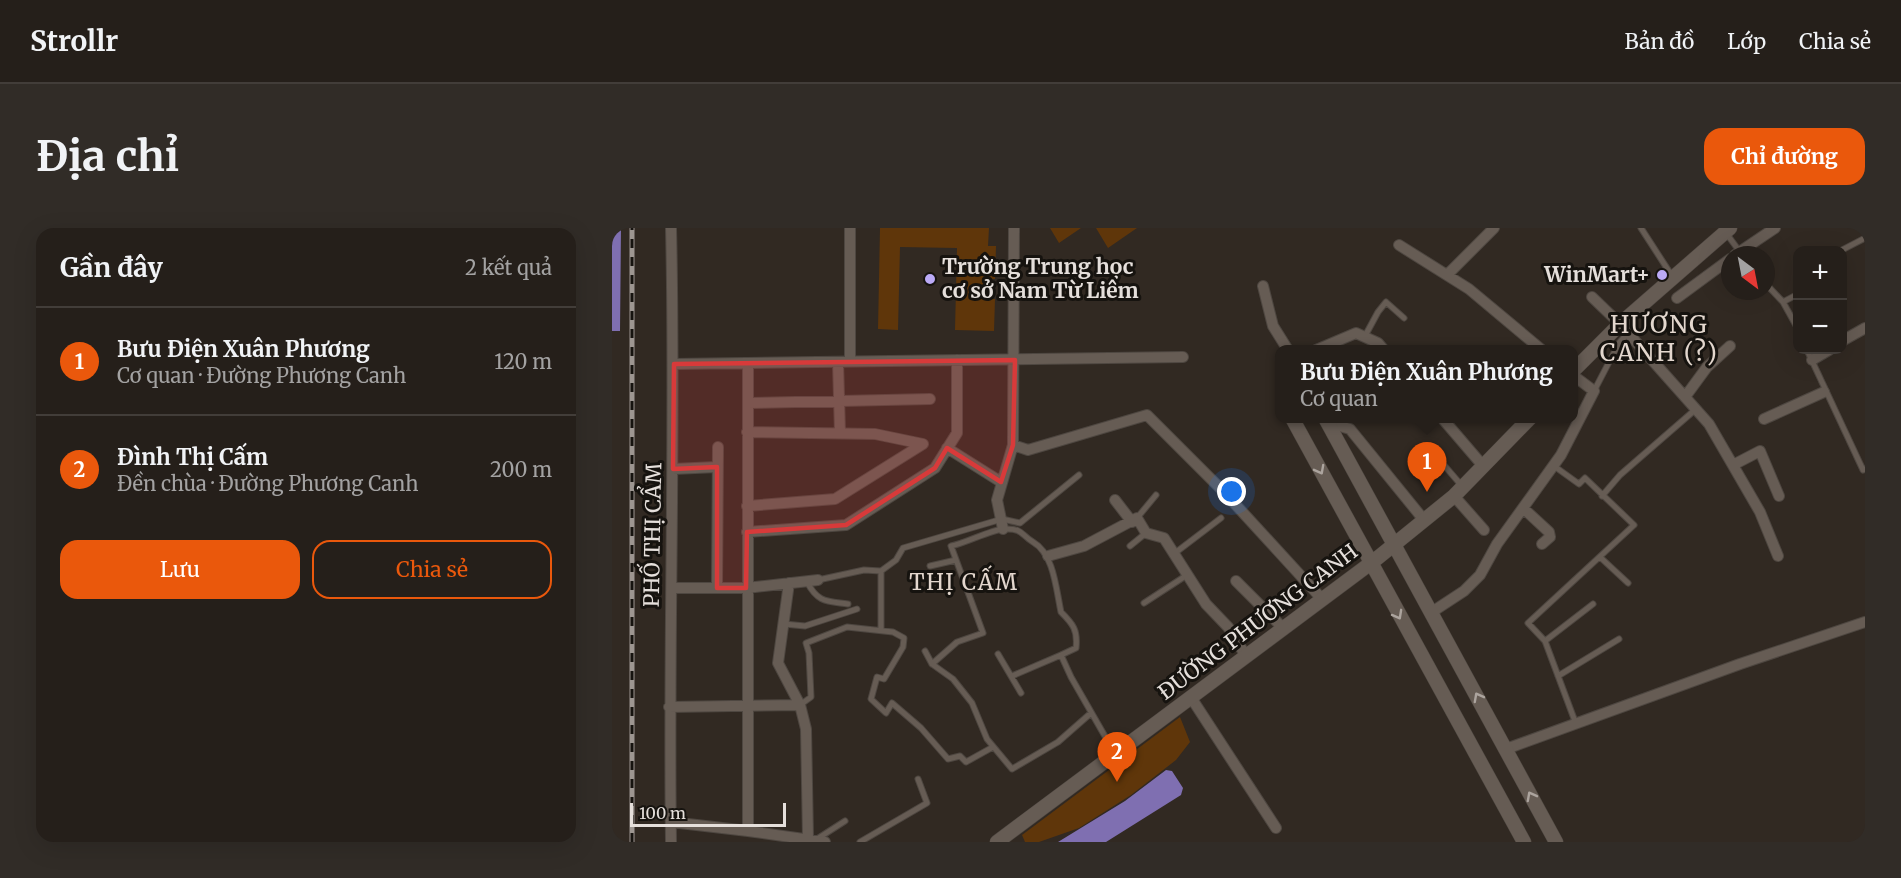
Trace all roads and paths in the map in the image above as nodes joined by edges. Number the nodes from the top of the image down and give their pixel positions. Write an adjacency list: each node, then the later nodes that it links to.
1 (671, 228): 42 (street, PHỐ THỊ CẨM)
2 (850, 228): 40 (street)
3 (1014, 228): 37 (street)
4 (1494, 228): 14 (street)
5 (1641, 228): 15 (lane)
6 (1775, 228): 11 (street)
7 (1726, 230): 10 (lane); 15 (street)
8 (1865, 238): 12 (lane)
9 (1399, 245): 14 (street)
10 (1735, 246)
11 (1750, 246)
12 (1847, 247)
13 (1721, 266): 20 (street)
14 (1447, 275): 31 (street)
15 (1672, 276): 24 (street)
16 (1263, 286): 28 (street)
17 (1775, 294): 21 (lane)
18 (1793, 296): 21 (lane)
19 (1592, 297): 24 (street)
20 (1677, 298)
21 (1783, 302): 23 (lane)
22 (1404, 318): 26 (lane)
23 (1793, 321)
24 (1624, 328): 43 (street); 45 (lane); 47 (street)
25 (1865, 328): 27 (street)
26 (1365, 337): 29 (street); 30 (street)
27 (1847, 339)
28 (1285, 345)
29 (1328, 345)
30 (1380, 345)
31 (1536, 345)
32 (1730, 346): 47 (street)
33 (1809, 354): 38 (lane)
34 (1822, 354): 38 (street)
35 (1183, 357): 37 (street)
36 (957, 360): 37 (street); 40 (street); 64 (street)
37 (1015, 360): 62 (street)
38 (1812, 360): 46 (lane)
39 (838, 362): 40 (street); 41 (street); 49 (street)
40 (850, 362)
41 (748, 363): 42 (street); 50 (street)
42 (674, 364): 70 (street, PHỐ THỊ CẨM)
43 (1578, 367)
44 (1578, 379): 45 (street)
45 (1594, 391): 53 (street)
46 (1824, 392): 52 (street); 71 (lane)
47 (1685, 397): 51 (street)
48 (930, 399): 49 (street)
49 (839, 401): 50 (street); 61 (street)
50 (748, 403): 60 (street)
51 (1696, 410): 66 (street); 76 (lane)
52 (1764, 419)
53 (1578, 421)
54 (1295, 423): 98 (street, one-way to 98)
55 (1327, 423): 91 (street)
56 (1333, 423): 83 (street)
57 (1446, 423): 69 (street)
58 (1525, 423): 69 (street, ĐƯỜNG PHƯƠNG CANH)
59 (1577, 423): 67 (street)
60 (747, 432): 61 (street); 79 (street)
61 (840, 433): 79 (street)
62 (1013, 446): 73 (street); 110 (street)
63 (717, 447): 68 (street)
64 (947, 448): 73 (street); 87 (street)
65 (1431, 450): 74 (lane)
66 (1732, 465): 77 (street); 95 (street)
67 (1554, 466): 76 (lane); 80 (street)
68 (717, 467): 70 (street); 108 (street)
69 (1484, 467): 74 (street, ĐƯỜNG PHƯƠNG CANH)
70 (673, 469): 107 (street, PHỐ THỊ CẨM)
71 (1865, 469)
72 (1079, 475): 84 (lane)
73 (1001, 482): 85 (street)
74 (1458, 491): 83 (street, ĐƯỜNG PHƯƠNG CANH); 86 (street)
75 (1156, 495): 82 (lane)
76 (1602, 496): 96 (lane)
77 (1779, 496)
78 (1115, 500): 82 (street)
79 (747, 506): 87 (street)
80 (1523, 508): 90 (street); 115 (street)
81 (1221, 518): 93 (lane)
82 (1134, 520): 89 (street); 94 (street)
83 (1424, 520): 91 (street, ĐƯỜNG PHƯƠNG CANH)
84 (1022, 521): 85 (lane); 88 (lane)
85 (1002, 524): 88 (lane); 97 (lane); 100 (lane)
86 (1484, 530)
87 (747, 532): 109 (street)
88 (1023, 532): 94 (lane)
89 (1146, 533): 92 (lane); 93 (street)
90 (1542, 544)
91 (1394, 545): 98 (street, ĐƯỜNG PHƯƠNG CANH); 115 (street)
92 (1130, 546)
93 (1174, 554): 101 (street)
94 (1048, 556): 124 (lane)
95 (1778, 556)
96 (1601, 558): 106 (lane); 121 (lane)
97 (956, 560): 99 (lane); 126 (lane)
98 (1370, 564): 110 (street, ĐƯỜNG PHƯƠNG CANH); 149 (street, one-way to 149)
99 (930, 566)
100 (881, 571): 102 (lane); 119 (lane)
101 (1187, 575): 111 (lane); 125 (street)
102 (818, 580): 103 (street)
103 (806, 581): 105 (street); 112 (lane)
104 (1236, 581): 118 (street)
105 (789, 583): 109 (street); 117 (street)
106 (1628, 583)
107 (672, 588): 108 (street); 133 (street, PHỐ THỊ CẨM)
108 (717, 588): 109 (street)
109 (746, 588): 131 (street)
110 (1322, 599): 118 (street, ĐƯỜNG PHƯƠNG CANH)
111 (1144, 603)
112 (848, 604)
113 (1593, 604): 121 (lane)
114 (857, 609): 117 (lane)
115 (1432, 612): 137 (street, one-way to 115)
116 (1865, 622): 135 (street)
117 (782, 624): 132 (street)
118 (1283, 628): 125 (street, ĐƯỜNG PHƯƠNG CANH)
119 (881, 630): 132 (lane); 136 (lane)
120 (1618, 639): 128 (lane)
121 (1545, 641): 128 (lane)
122 (926, 651): 126 (lane)
123 (998, 654): 127 (lane)
124 (1061, 655): 127 (lane); 134 (lane)
125 (1246, 656): 130 (street, ĐƯỜNG PHƯƠNG CANH)
126 (932, 664): 136 (lane)
127 (1012, 676): 129 (lane)
128 (1558, 676): 135 (lane)
129 (1021, 693)
130 (1192, 699): 138 (street, ĐƯỜNG PHƯƠNG CANH); 142 (street)
131 (747, 705): 132 (street); 133 (street); 143 (street)
132 (800, 705): 145 (street)
133 (669, 707): 141 (street, PHỐ THỊ CẨM)
134 (1091, 713): 136 (lane); 138 (lane)
135 (1577, 725): 137 (street)
136 (993, 747)
137 (1506, 749): 150 (street, one-way to 137)
138 (1116, 755): 144 (street, ĐƯỜNG PHƯƠNG CANH)
139 (918, 779): 147 (lane)
140 (845, 821): 145 (lane)
141 (671, 822): 143 (street); 146 (street, PHỐ THỊ CẨM)
142 (1276, 828)
143 (748, 831): 145 (street)
144 (1011, 838): 148 (street, ĐƯỜNG PHƯƠNG CANH)
145 (816, 840)
146 (671, 842)
147 (860, 842)
148 (997, 842)
149 (1524, 842)
150 (1556, 842)

